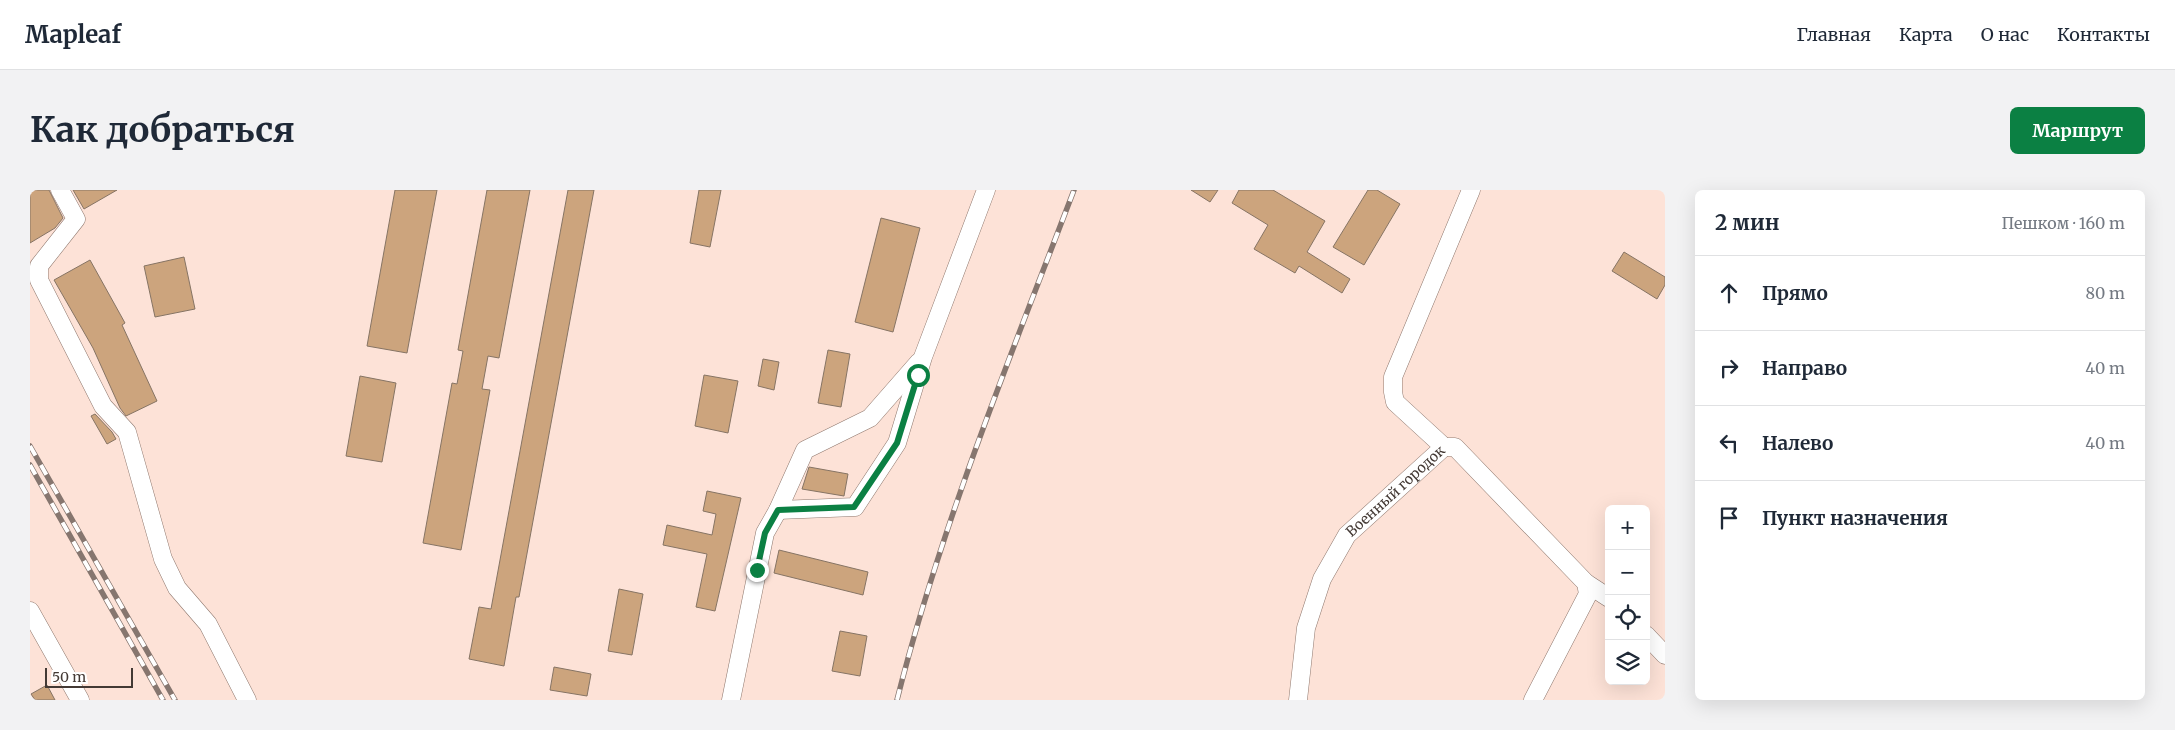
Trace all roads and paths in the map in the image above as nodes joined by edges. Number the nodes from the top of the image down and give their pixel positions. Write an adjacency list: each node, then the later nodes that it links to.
1 (60, 190): 13 (street)
2 (986, 190): 4 (street)
3 (1471, 190): 5 (street, Военный городок)
4 (923, 358): 6 (street); 6 (street)
5 (1444, 447): 7 (street); 15 (street, Военный городок)
6 (778, 510): 14 (street)
7 (1586, 583): 8 (street); 16 (street)
8 (1605, 595)
9 (30, 611): 12 (street)
10 (1650, 639): 11 (street)
11 (1665, 655)
12 (80, 700)
13 (247, 700)
14 (731, 700)
15 (1298, 700)
16 (1533, 700)

